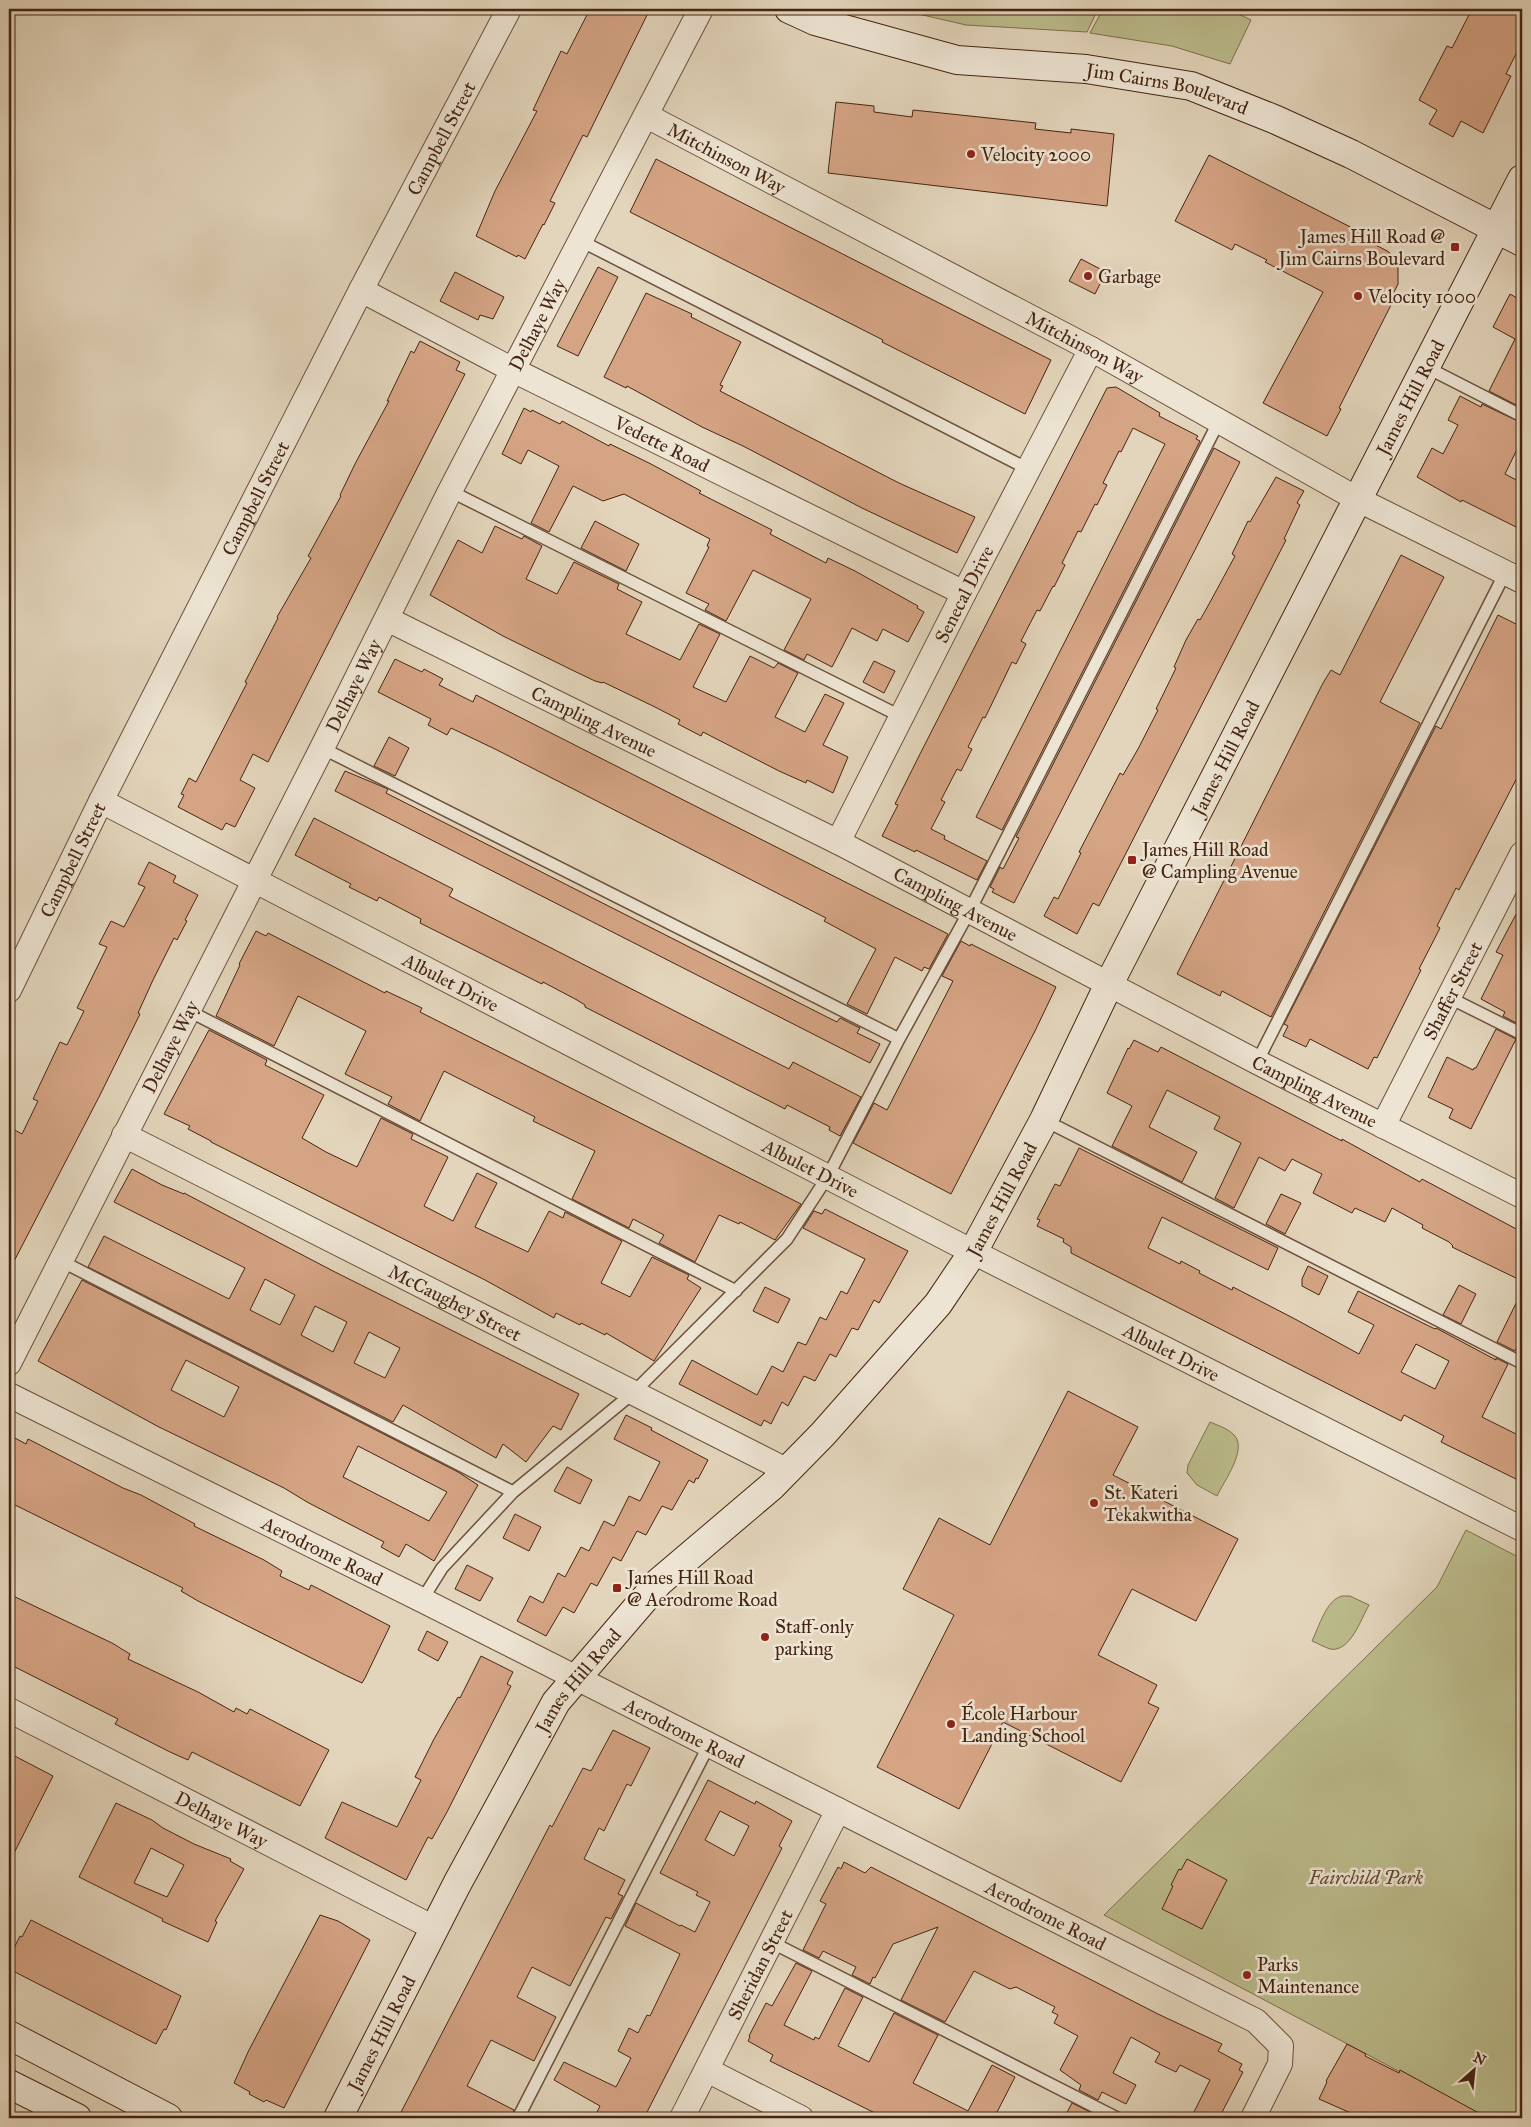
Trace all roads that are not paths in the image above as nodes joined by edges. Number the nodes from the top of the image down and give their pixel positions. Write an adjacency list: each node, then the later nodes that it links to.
1 (509, 9): 9 (street, Campbell Street)
2 (701, 9): 4 (street, Delhaye Way)
3 (789, 9): 6 (street, Jim Cairns Boulevard)
4 (646, 116): 7 (street, Delhaye Way); 10 (street, Mitchinson Way)
5 (1522, 179): 6 (street, James Hill Road)
6 (1497, 228): 8 (street, Jim Cairns Boulevard); 11 (street, James Hill Road)
7 (580, 241): 12 (street, Delhaye Way); 15 (lane)
8 (1522, 242)
9 (361, 290): 12 (street, Vedette Road); 23 (street, Campbell Street)
10 (1091, 348): 14 (street, Mitchinson Way); 15 (street, Senecal Drive)
11 (1426, 367): 13 (lane); 17 (street, James Hill Road)
12 (513, 370): 16 (street, Delhaye Way); 19 (street, Vedette Road)
13 (1522, 416)
14 (1219, 421): 17 (street, Mitchinson Way); 28 (lane)
15 (1028, 469): 19 (street, Senecal Drive)
16 (450, 491): 20 (street, Delhaye Way); 21 (lane)
17 (1359, 500): 18 (street, Mitchinson Way); 29 (street, James Hill Road)
18 (1514, 577): 35 (lane)
19 (964, 593): 21 (street, Senecal Drive)
20 (387, 619): 22 (street, Delhaye Way); 24 (street, Campling Avenue)
21 (902, 717): 24 (street, Senecal Drive)
22 (322, 748): 26 (street, Delhaye Way); 34 (lane)
23 (101, 801): 26 (street, Albulet Drive); 30 (street, Campbell Street)
24 (838, 842): 28 (street, Campling Avenue)
25 (1522, 854): 27 (street, Shaffer Street)
26 (255, 879): 32 (street, Delhaye Way); 39 (street, Albulet Drive)
27 (1517, 880): 31 (street, Shaffer Street)
28 (970, 910): 29 (street, Campling Avenue); 34 (lane)
29 (1109, 984): 35 (street, Campling Avenue); 36 (street, James Hill Road)
30 (9, 990)
31 (1448, 997): 33 (lane); 37 (street, Shaffer Street)
32 (187, 1010): 38 (street, Delhaye Way); 43 (lane)
33 (1522, 1034)
34 (899, 1039): 39 (lane)
35 (1257, 1062): 37 (street, Campling Avenue)
36 (1044, 1120): 41 (street, James Hill Road); 45 (lane)
37 (1383, 1126): 40 (street, Campling Avenue)
38 (124, 1135): 42 (street, Delhaye Way); 46 (street, McCaughey Street)
39 (828, 1176): 41 (street, Albulet Drive); 43 (lane)
40 (1522, 1196)
41 (973, 1252): 48 (street, James Hill Road); 50 (street, Albulet Drive)
42 (61, 1261): 44 (street, Delhaye Way); 49 (lane)
43 (736, 1291): 46 (lane)
44 (9, 1363)
45 (1522, 1363)
46 (633, 1393): 48 (street, McCaughey Street); 49 (lane)
47 (9, 1395): 51 (street, Aerodrome Road)
48 (788, 1471): 52 (street, James Hill Road)
49 (513, 1492): 51 (lane)
50 (1522, 1529)
51 (422, 1600): 52 (street, Aerodrome Road)
52 (577, 1679): 54 (street, Aerodrome Road); 56 (street, James Hill Road)
53 (9, 1710): 56 (street, Delhaye Way)
54 (709, 1745): 55 (street, Aerodrome Road); 64 (lane)
55 (838, 1810): 57 (street, Sheridan Street); 68 (street, Aerodrome Road)
56 (434, 1928): 63 (street, James Hill Road)
57 (771, 1942): 59 (street, Sheridan Street); 67 (lane)
58 (9, 2035): 62 (street)
59 (707, 2070): 65 (street, Sheridan Street); 66 (street)
60 (9, 2084): 61 (street)
61 (77, 2118)
62 (168, 2118)
63 (338, 2118)
64 (518, 2118)
65 (682, 2118)
66 (801, 2118)
67 (1117, 2118)
68 (1253, 2118)

